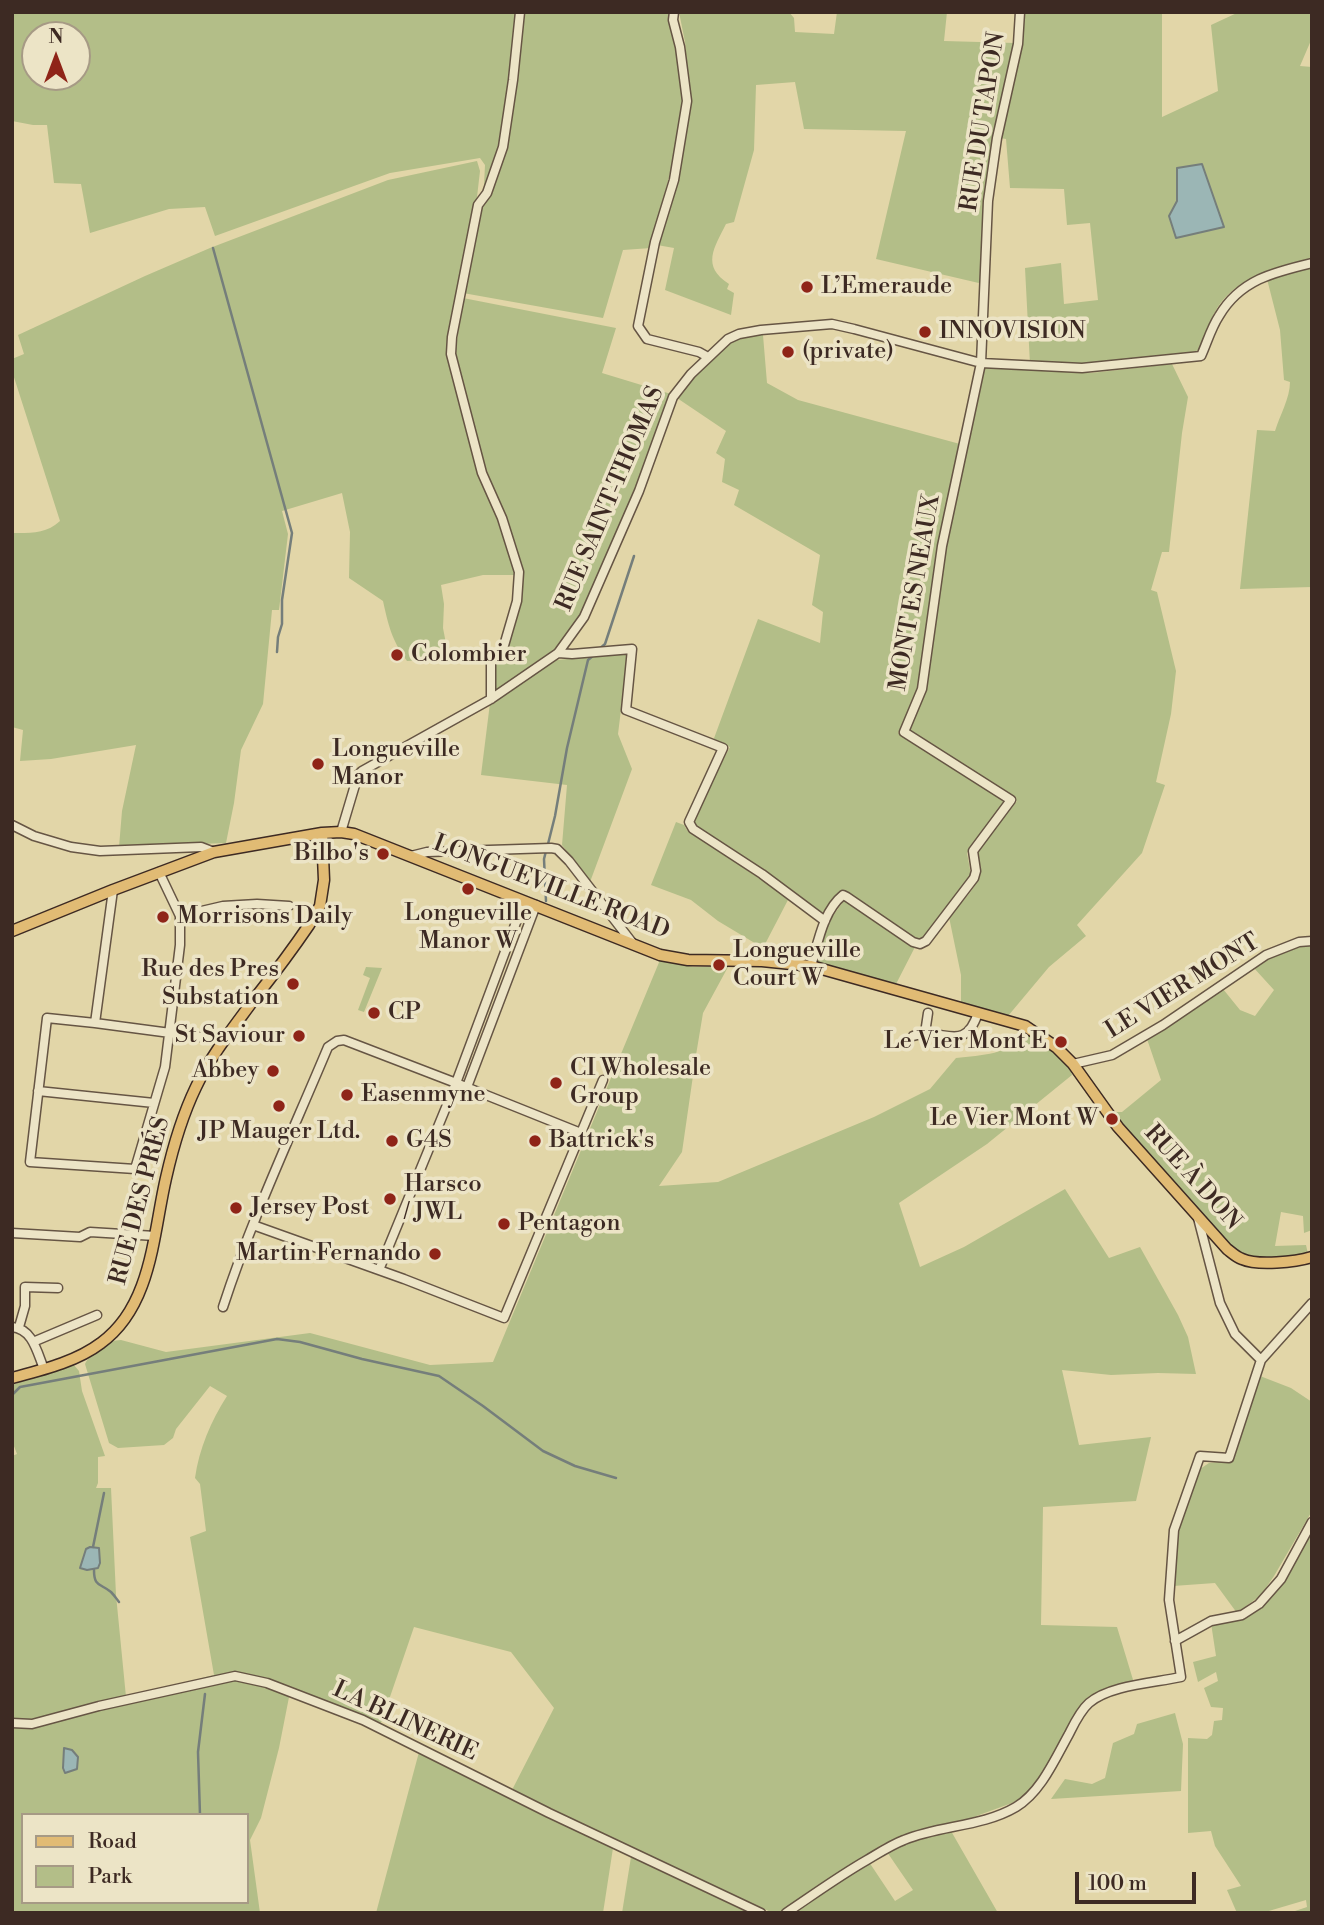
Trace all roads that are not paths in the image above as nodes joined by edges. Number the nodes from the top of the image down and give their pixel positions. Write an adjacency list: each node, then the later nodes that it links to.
1 (520, 12): 8 (street)
2 (674, 12): 5 (street)
3 (1020, 12): 6 (street, RUE DU TAPON)
4 (1312, 263): 6 (street, RUE SAINT-THOMAS)
5 (708, 357): 6 (street, RUE SAINT-THOMAS); 7 (street, RUE SAINT-THOMAS)
6 (981, 363): 20 (street, MONT ES NEAUX)
7 (558, 653): 8 (street, RUE SAINT-THOMAS); 20 (street)
8 (491, 699): 10 (street, RUE SAINT-THOMAS)
9 (12, 825): 12 (street)
10 (341, 832): 11 (main road, LONGUEVILLE ROAD); 13 (main road, LONGUEVILLE ROAD)
11 (322, 833): 12 (main road, LONGUEVILLE ROAD); 31 (main road, RUE DES PRÉS)
12 (214, 852): 14 (main road, LONGUEVILLE ROAD)
13 (411, 856): 16 (main road, LONGUEVILLE ROAD); 23 (street)
14 (159, 872): 15 (main road, LONGUEVILLE ROAD); 19 (street)
15 (113, 890): 21 (main road, LONGUEVILLE ROAD); 27 (street)
16 (524, 901): 17 (main road, LONGUEVILLE ROAD); 34 (street)
17 (536, 905): 23 (main road, LONGUEVILLE ROAD); 35 (street)
18 (289, 906): 19 (street)
19 (180, 916): 28 (street)
20 (825, 921): 24 (street, MONT ES NEAUX)
21 (12, 931)
22 (1312, 941): 32 (street, LE VIER MONT)
23 (634, 945): 24 (main road, LONGUEVILLE ROAD)
24 (811, 966): 26 (main road, LONGUEVILLE ROAD)
25 (928, 1013): 29 (street)
26 (978, 1013): 29 (street); 32 (main road, LONGUEVILLE ROAD)
27 (94, 1023): 28 (street); 36 (street)
28 (171, 1032): 31 (street); 37 (street)
29 (925, 1033): 30 (street)
30 (913, 1036)
31 (223, 1040): 42 (main road, RUE DES PRÉS)
32 (1073, 1064): 39 (main road, RUE À DON)
33 (603, 1080): 38 (street)
34 (457, 1083): 35 (street); 40 (street); 44 (street)
35 (467, 1087): 38 (street)
36 (38, 1091): 37 (street); 37 (street)
37 (154, 1103)
38 (581, 1133): 44 (street)
39 (1198, 1218): 43 (main road, RUE À DON); 51 (street)
40 (253, 1225): 44 (street); 47 (street)
41 (12, 1233): 42 (street)
42 (155, 1236): 52 (main road, RUE DES PRÉS)
43 (1312, 1257)
44 (379, 1270)
45 (58, 1287): 49 (street)
46 (1312, 1303): 51 (street)
47 (223, 1307)
48 (97, 1315): 50 (street)
49 (16, 1327): 50 (street)
50 (33, 1342): 52 (street)
51 (1261, 1360): 55 (street)
52 (44, 1369): 53 (main road, RUE DES PRÉS)
53 (12, 1378)
54 (1312, 1522): 55 (street)
55 (1175, 1641): 58 (street)
56 (12, 1723): 57 (street, LA BLINERIE)
57 (761, 1913)
58 (786, 1913)

